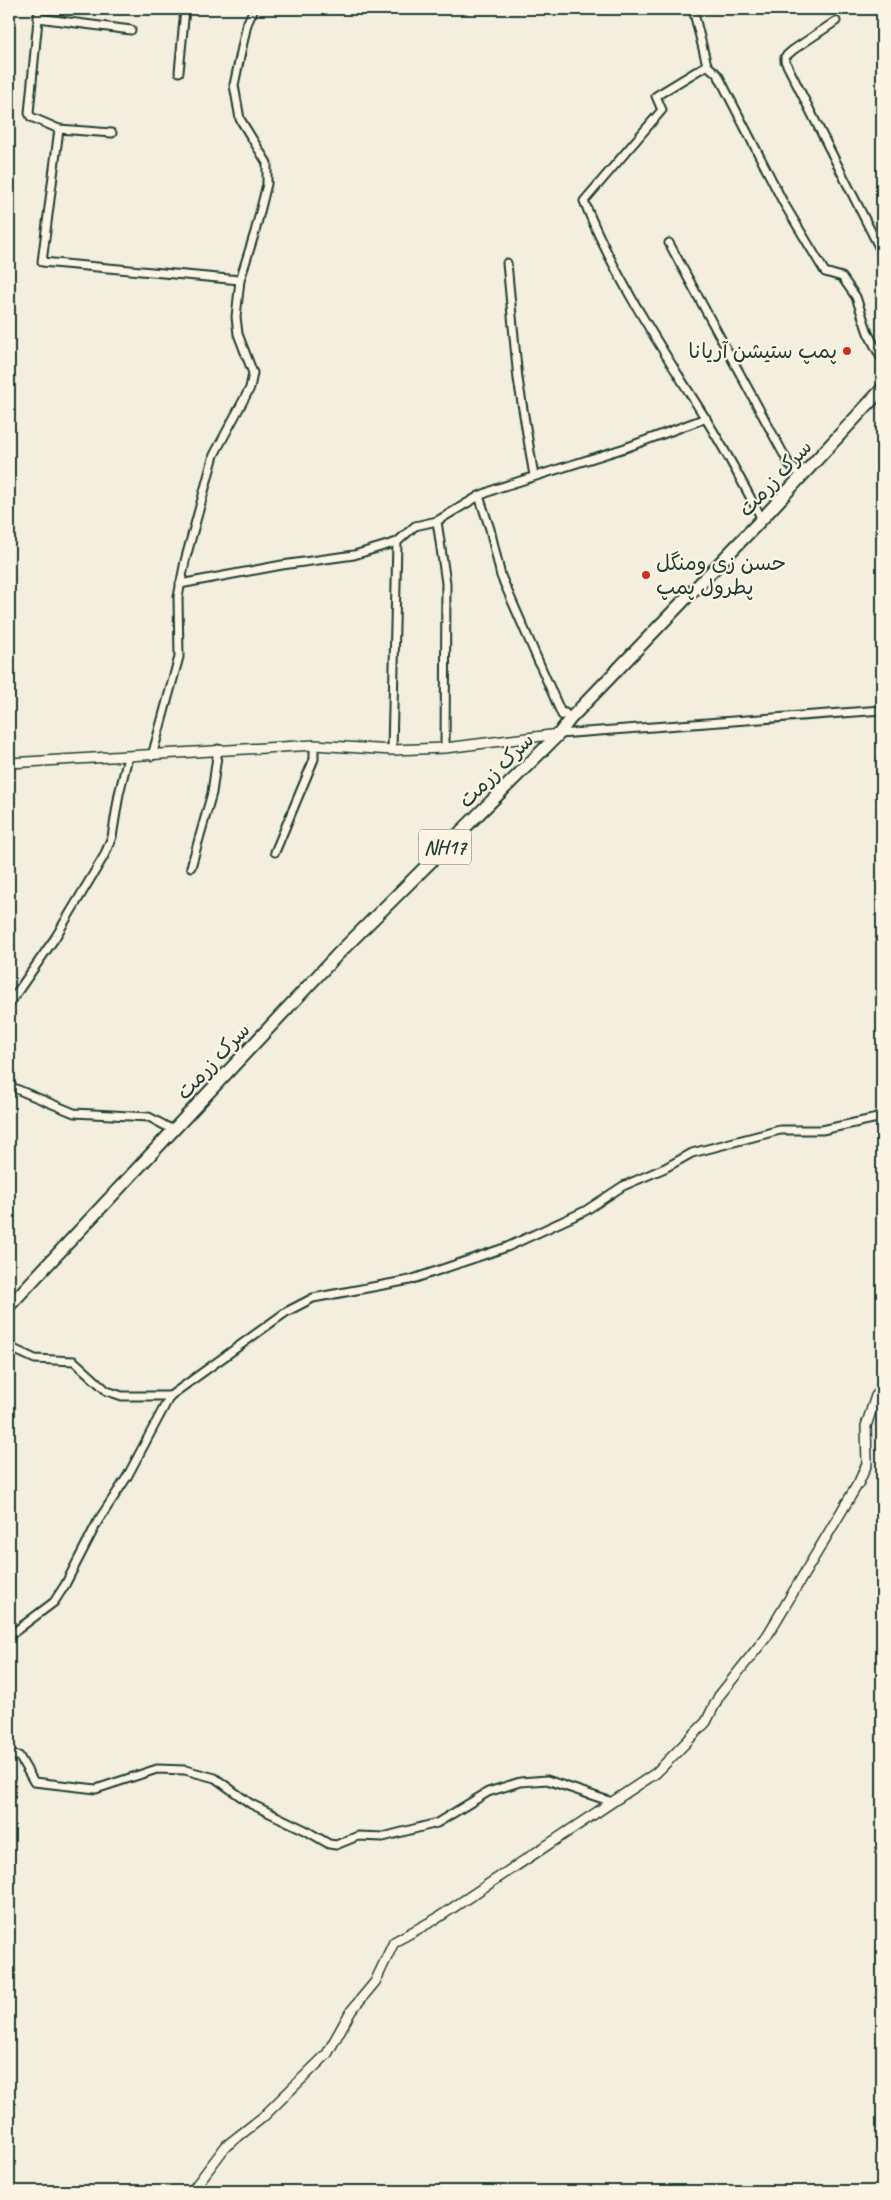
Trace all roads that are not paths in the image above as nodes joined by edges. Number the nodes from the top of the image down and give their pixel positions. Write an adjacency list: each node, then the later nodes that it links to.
1 (39, 9): 5 (street)
2 (185, 9): 9 (street)
3 (254, 9): 15 (street)
4 (693, 9): 8 (street)
5 (38, 18): 7 (street); 10 (street)
6 (836, 21): 13 (street)
7 (131, 30)
8 (707, 65): 16 (street); 18 (street)
9 (179, 72)
10 (59, 130): 11 (street); 15 (street)
11 (112, 133)
12 (669, 243): 20 (street)
13 (882, 253)
14 (506, 264): 19 (street)
15 (240, 280): 25 (street)
16 (880, 356)
17 (881, 392): 20 (highway, سرک زرمت / NH17)
18 (706, 418): 19 (street); 22 (street)
19 (534, 476): 21 (street)
20 (802, 476): 22 (highway, سرک زرمت / NH17)
21 (479, 496): 23 (street); 27 (street)
22 (762, 518): 27 (highway, سرک زرمت / NH17)
23 (437, 522): 24 (street); 30 (street)
24 (397, 542): 25 (street); 32 (street)
25 (180, 584): 33 (street)
26 (882, 710): 28 (street)
27 (570, 719): 28 (highway, سرک زرمت / NH17)
28 (559, 734): 30 (street); 41 (highway, سرک زرمت / NH17)
29 (314, 745): 31 (street); 32 (street); 36 (street)
30 (445, 748): 32 (street)
31 (218, 749): 33 (street); 37 (street)
32 (392, 750)
33 (152, 756): 34 (street)
34 (128, 757): 35 (street); 38 (street)
35 (9, 763)
36 (275, 852)
37 (191, 867)
38 (9, 1004)
39 (9, 1086): 41 (street)
40 (882, 1117): 44 (street)
41 (173, 1130): 42 (highway, سرک زرمت / NH17)
42 (9, 1306)
43 (9, 1348): 44 (street)
44 (170, 1396): 46 (street)
45 (880, 1396): 48 (street)
46 (9, 1636)
47 (9, 1755): 48 (street)
48 (612, 1802): 49 (street)
49 (192, 2191)

